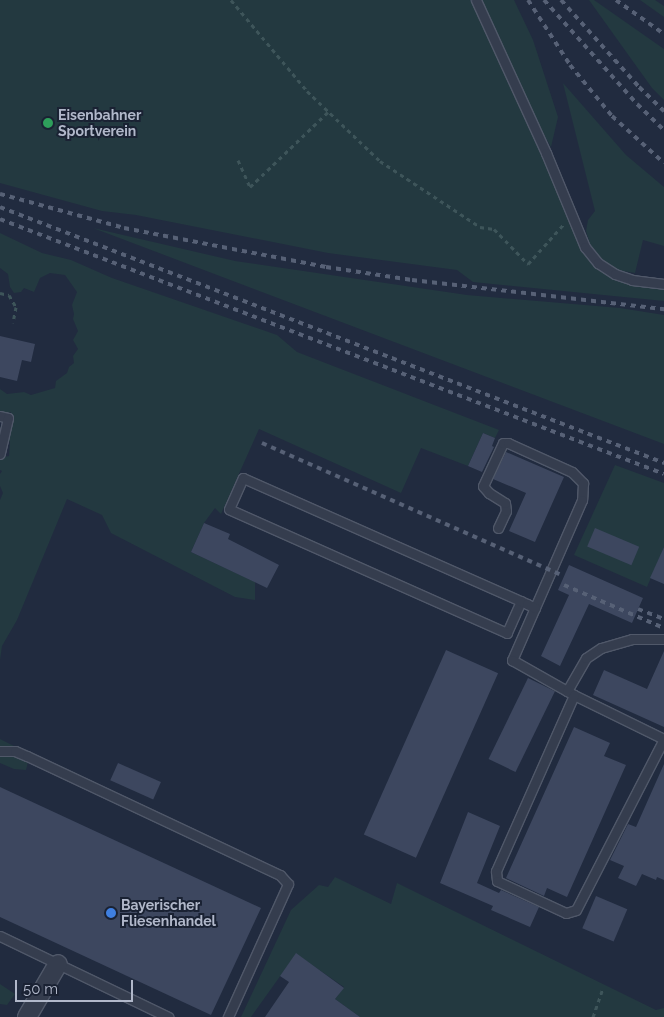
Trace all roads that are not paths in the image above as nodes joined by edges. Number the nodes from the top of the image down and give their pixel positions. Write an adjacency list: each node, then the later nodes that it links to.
1 (476, 0): 2 (lane)
2 (664, 284)
3 (0, 416): 4 (lane)
4 (0, 454)
5 (498, 528): 7 (lane)
6 (521, 601): 6 (lane); 7 (lane)
7 (535, 608): 9 (lane)
8 (664, 639): 9 (lane)
9 (571, 693): 10 (lane); 10 (lane)
10 (664, 739)
11 (0, 751): 16 (lane)
12 (0, 936): 13 (lane)
13 (58, 964): 14 (street); 15 (lane)
14 (27, 1017)
15 (168, 1017)
16 (228, 1017)

